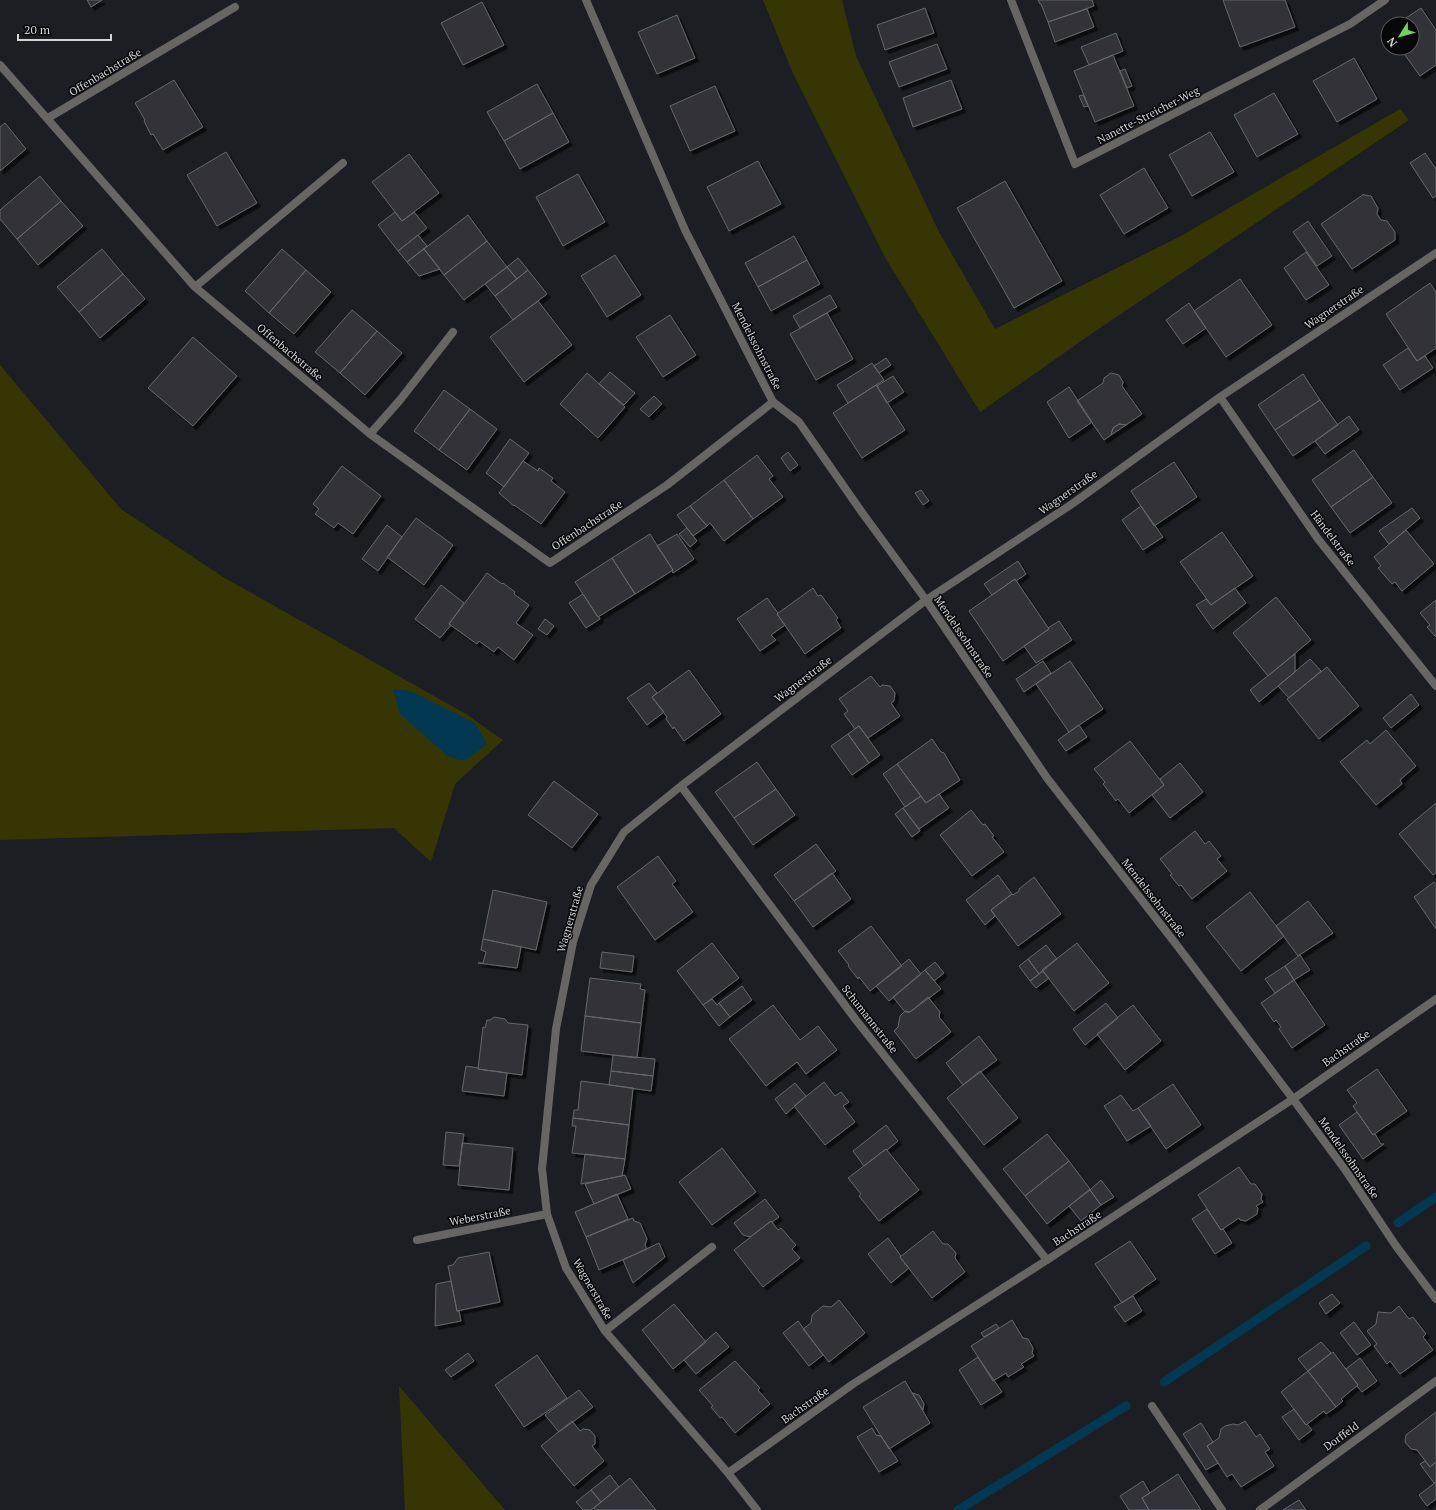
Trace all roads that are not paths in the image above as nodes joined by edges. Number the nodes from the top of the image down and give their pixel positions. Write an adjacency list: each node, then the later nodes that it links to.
1 (586, 0): 12 (street, Mendelssohnstraße)
2 (1011, 0): 3 (street, Nanette-Streicher-Weg)
3 (1385, 0)
4 (235, 7): 6 (street, Offenbachstraße)
5 (0, 65): 6 (street, Offenbachstraße)
6 (48, 118): 9 (street, Offenbachstraße)
7 (343, 163): 9 (street)
8 (1436, 253): 11 (street, Wagnerstraße)
9 (195, 288): 13 (street, Offenbachstraße)
10 (453, 332): 13 (street)
11 (1220, 397): 14 (street, Wagnerstraße); 15 (street, Händelstraße)
12 (773, 402): 13 (street, Offenbachstraße); 14 (street, Mendelssohnstraße)
13 (370, 434)
14 (926, 600): 16 (street, Wagnerstraße); 18 (street, Mendelssohnstraße)
15 (1436, 686)
16 (681, 786): 19 (street, Wagnerstraße); 22 (street, Schumannstraße)
17 (1436, 998): 18 (street, Bachstraße)
18 (1293, 1099): 22 (street, Bachstraße); 23 (street, Mendelssohnstraße)
19 (547, 1214): 20 (street, Weberstraße); 24 (street, Wagnerstraße)
20 (417, 1240)
21 (712, 1247): 24 (street, Wagnerstraße)
22 (1047, 1260): 27 (street, Bachstraße)
23 (1436, 1299)
24 (605, 1331): 27 (street, Wagnerstraße)
25 (1436, 1381): 30 (street, Dorffeld)
26 (1152, 1406): 29 (street)
27 (728, 1473): 28 (street, Wagnerstraße)
28 (757, 1510)
29 (1222, 1510)
30 (1260, 1510)

